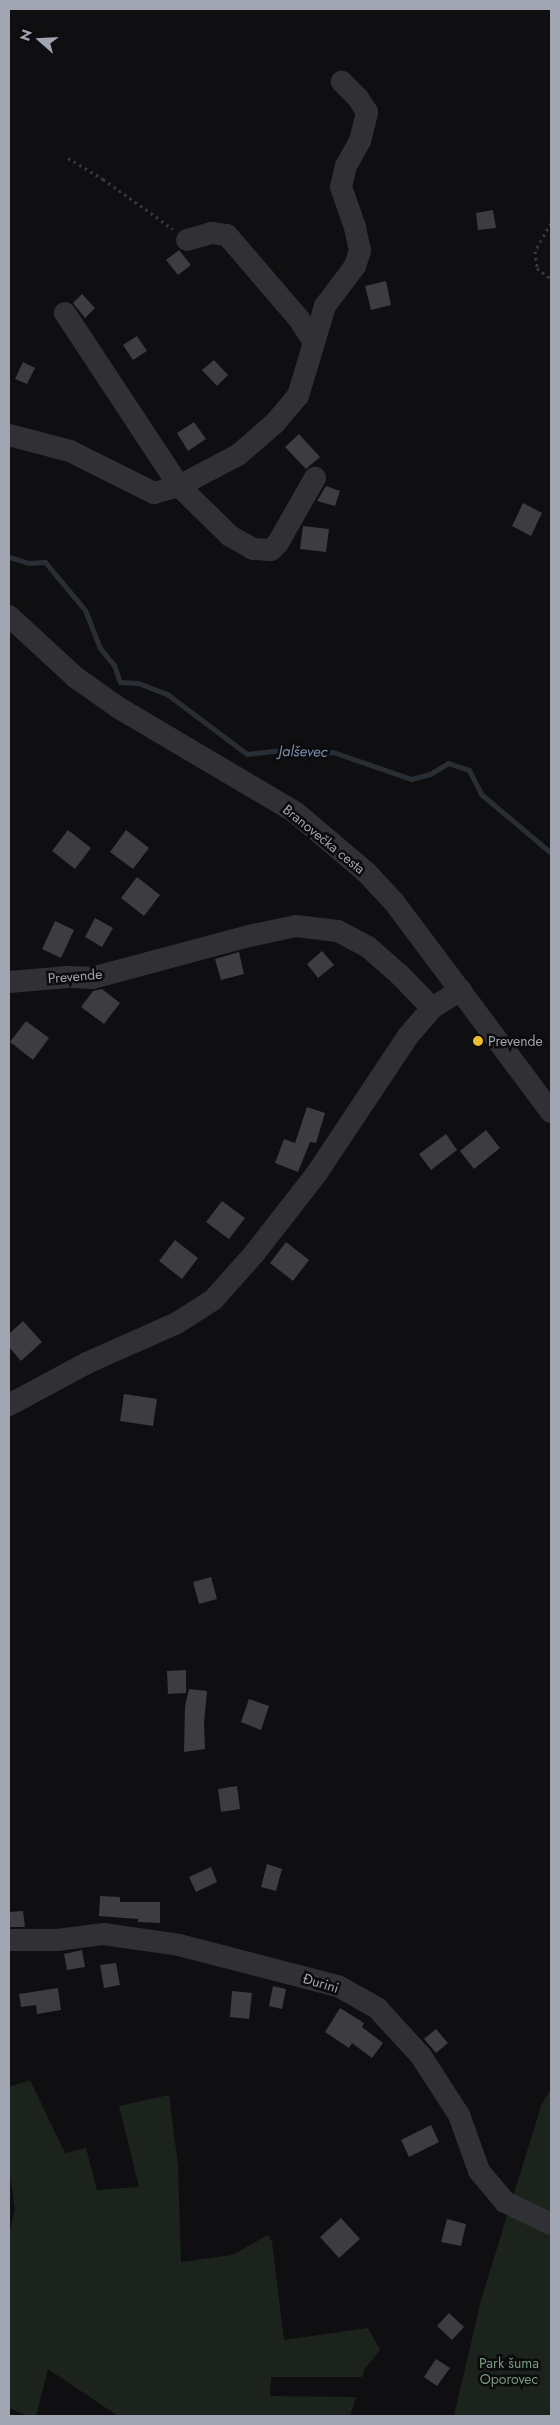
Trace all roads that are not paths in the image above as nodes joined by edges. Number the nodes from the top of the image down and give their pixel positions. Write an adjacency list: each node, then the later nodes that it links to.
1 (342, 82): 4 (street)
2 (187, 240): 4 (street)
3 (66, 313): 7 (street)
4 (314, 342): 7 (street)
5 (9, 435): 7 (street)
6 (315, 478): 7 (street)
7 (179, 486)
8 (9, 616): 10 (street, Branovečka cesta)
9 (9, 982): 11 (street, Prevende)
10 (461, 990): 11 (street); 12 (street, Branovečka cesta)
11 (432, 1008): 13 (street)
12 (551, 1112)
13 (9, 1405)
14 (9, 1940): 15 (street, Đurini)
15 (551, 2224)

